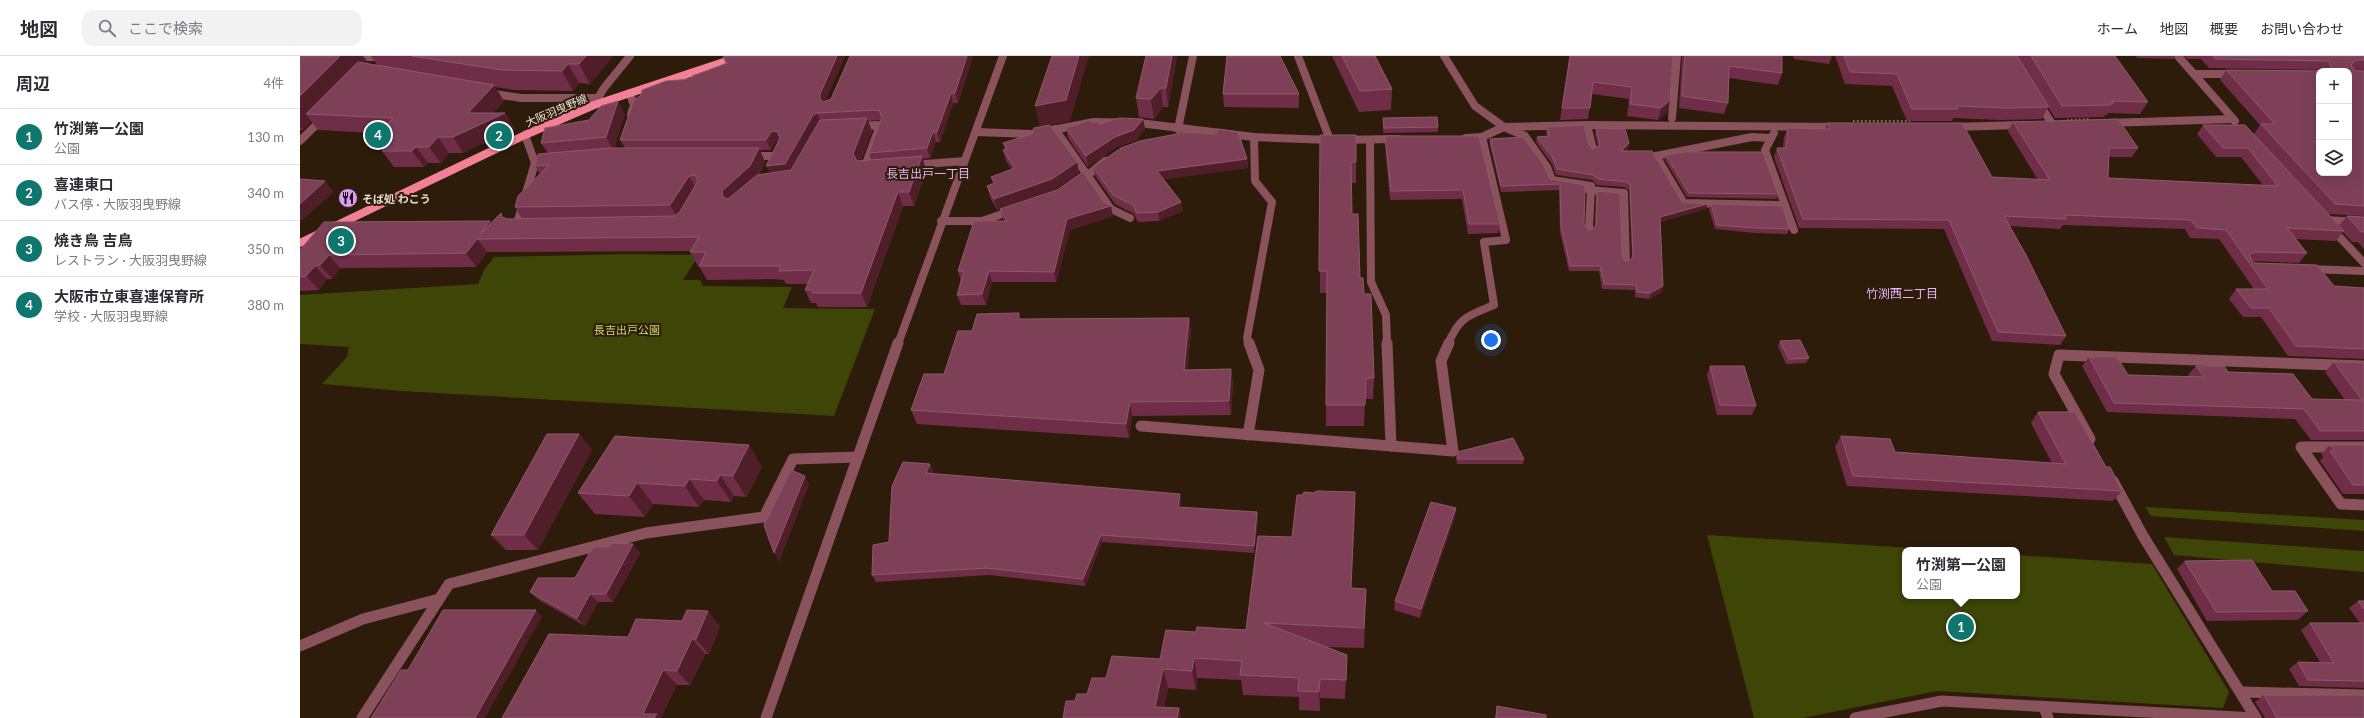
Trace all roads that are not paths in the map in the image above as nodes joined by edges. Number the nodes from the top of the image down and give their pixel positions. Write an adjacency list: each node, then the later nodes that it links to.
1 (630, 56): 16 (street)
2 (742, 56): 14 (main road, 大阪羽曳野線)
3 (1003, 56): 33 (street)
4 (1193, 56): 31 (street)
5 (1298, 56): 42 (street)
6 (1444, 56): 28 (street)
7 (1677, 56): 18 (street)
8 (2178, 56): 11 (street)
9 (345, 57): 10 (street)
10 (372, 67)
11 (2194, 74): 12 (street); 19 (street)
12 (2248, 74)
13 (483, 92): 16 (street)
14 (630, 93): 16 (main road, 大阪羽曳野線); 20 (street)
15 (2036, 97): 22 (street)
16 (596, 101): 35 (main road, 大阪羽曳野線)
17 (331, 109): 44 (street)
18 (1672, 118)
19 (2233, 119): 21 (street); 32 (street)
20 (630, 120)
21 (2098, 121)
22 (2055, 123)
23 (1846, 124): 27 (street)
24 (1588, 125): 27 (street); 28 (street); 46 (street)
25 (2029, 125): 29 (street)
26 (851, 126): 51 (street)
27 (1777, 126): 40 (street)
28 (1504, 127): 39 (street); 54 (street)
29 (1939, 127)
30 (1054, 129): 31 (street); 33 (street); 52 (street)
31 (1178, 129): 34 (street)
32 (2244, 131)
33 (976, 132): 49 (street)
34 (1199, 132): 36 (street); 37 (street)
35 (525, 135): 60 (street); 63 (main road, 大阪羽曳野線)
36 (1254, 137): 42 (street); 70 (street)
37 (1176, 138)
38 (1458, 138): 39 (street)
39 (1482, 138): 71 (street)
40 (1771, 138): 55 (street); 55 (street)
41 (1410, 139): 43 (street)
42 (1330, 140): 43 (street)
43 (1370, 140): 71 (street)
44 (300, 141)
45 (779, 146): 47 (street)
46 (1593, 150)
47 (742, 156)
48 (1114, 156): 52 (street)
49 (964, 161): 50 (street); 58 (street)
50 (904, 166)
51 (880, 167)
52 (1088, 175): 53 (street); 57 (street)
53 (1068, 189)
54 (1589, 190): 61 (street); 64 (street)
55 (1785, 205): 62 (street)
56 (1023, 207): 58 (street)
57 (1130, 218)
58 (941, 221): 74 (street)
59 (2364, 222): 65 (street)
60 (532, 227)
61 (1589, 230)
62 (1794, 230)
63 (300, 243)
64 (1626, 261)
65 (2364, 263)
66 (2295, 268): 67 (street)
67 (2364, 271)
68 (2364, 366): 73 (street)
69 (1141, 426): 70 (street)
70 (1248, 435): 71 (street)
71 (1391, 446)
72 (2364, 447): 76 (street)
73 (2095, 448)
74 (858, 457): 77 (street); 83 (street)
75 (2106, 468): 79 (street)
76 (2364, 505)
77 (439, 599): 78 (street); 82 (street)
78 (300, 646)
79 (2242, 692): 80 (street); 85 (street)
80 (2364, 695)
81 (2046, 712): 84 (street); 85 (street)
82 (362, 718)
83 (766, 718)
84 (1855, 718)
85 (2256, 718)

